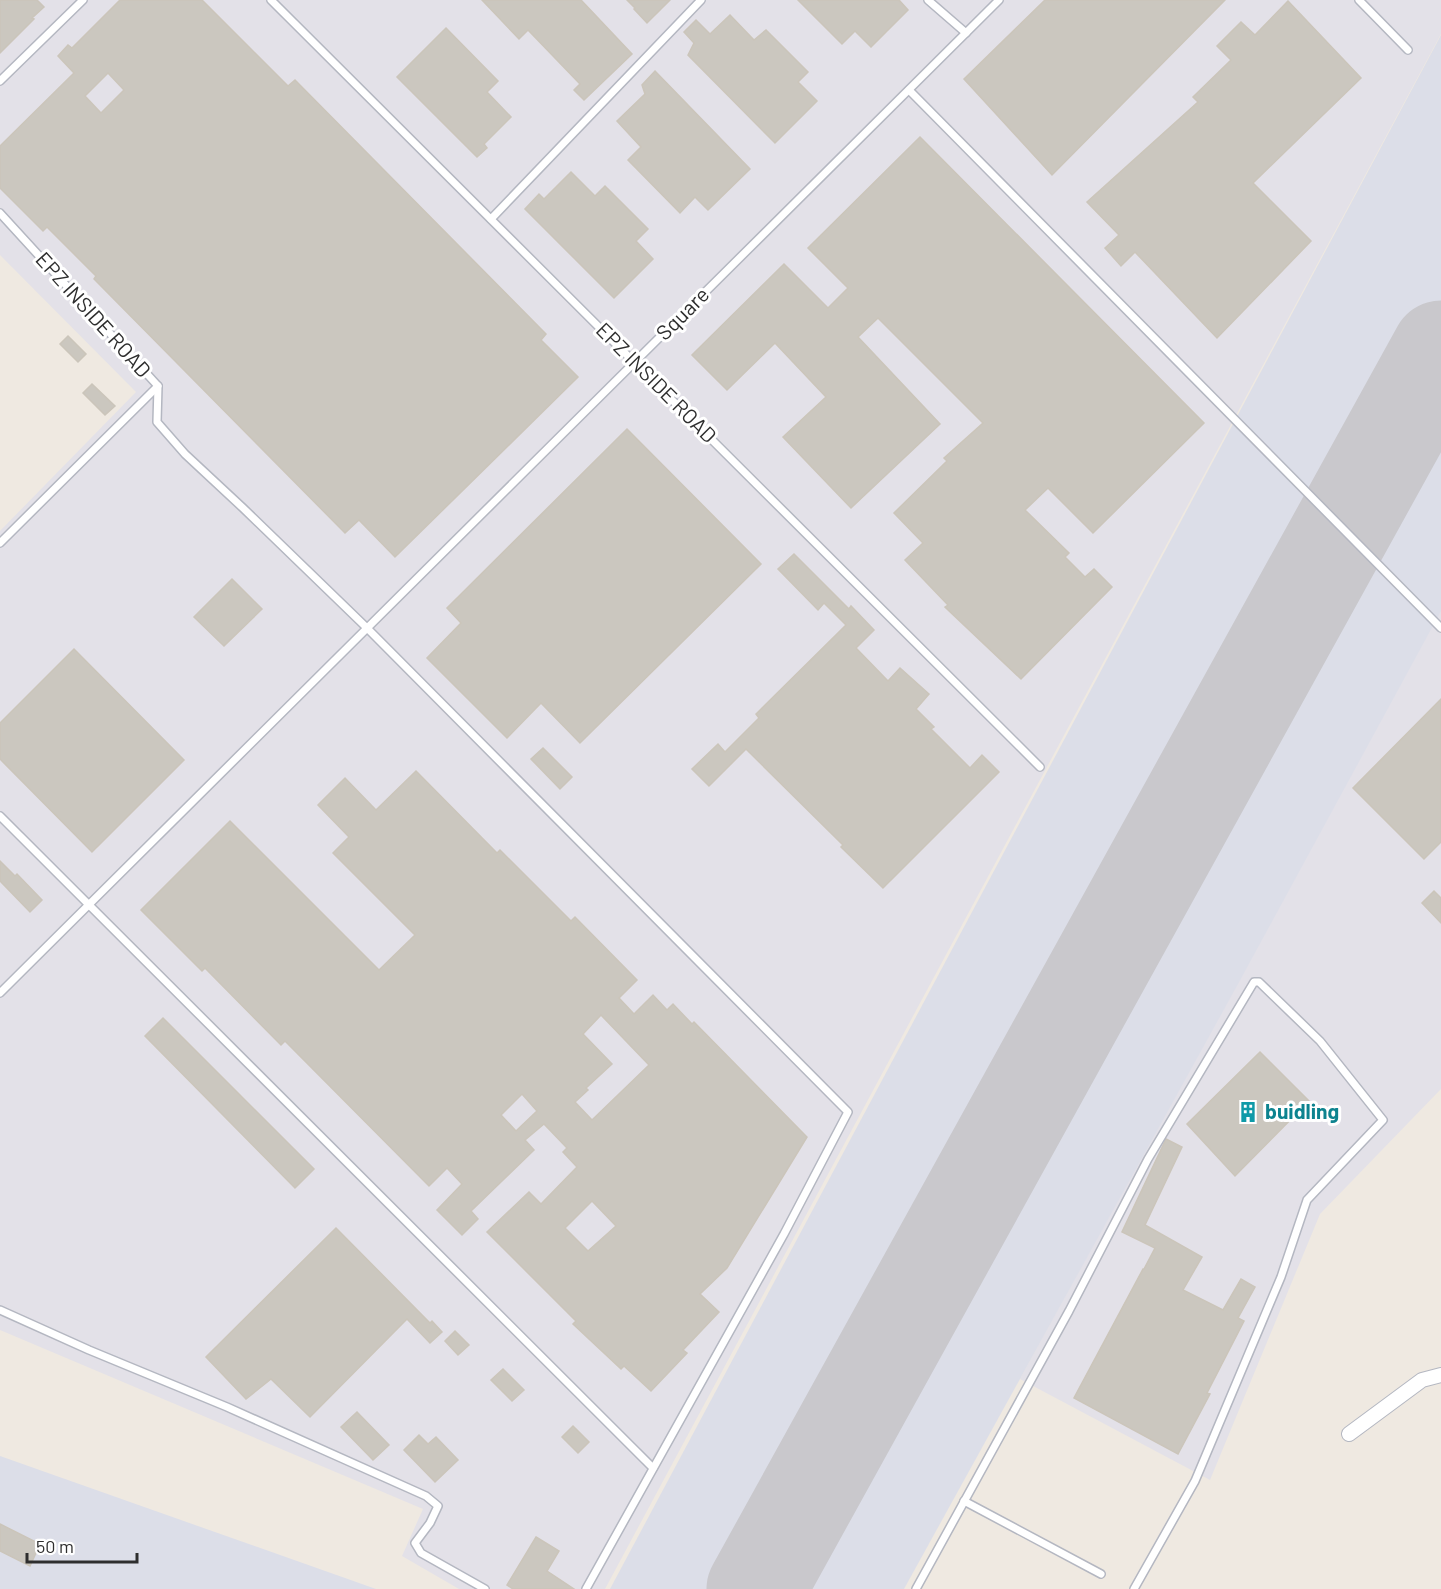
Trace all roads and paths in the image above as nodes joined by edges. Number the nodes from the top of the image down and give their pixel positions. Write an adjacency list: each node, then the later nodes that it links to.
1 (82, 0): 9 (lane)
2 (271, 0): 12 (lane, EPZ INSIDE ROAD)
3 (701, 0): 12 (lane)
4 (928, 0): 7 (lane)
5 (999, 0): 7 (lane, Square)
6 (1359, 0): 8 (lane)
7 (966, 33): 10 (lane, Square)
8 (1408, 50)
9 (0, 81)
10 (909, 90): 13 (lane, Square); 17 (lane)
11 (0, 213): 14 (lane, EPZ INSIDE ROAD)
12 (491, 219): 13 (lane, EPZ INSIDE ROAD)
13 (634, 363): 16 (lane, Square); 18 (lane, EPZ INSIDE ROAD)
14 (158, 386): 15 (lane); 16 (lane, EPZ INSIDE ROAD)
15 (0, 543)
16 (368, 628): 20 (lane, Square); 25 (lane, EPZ INSIDE ROAD)
17 (1441, 628)
18 (1040, 767)
19 (0, 816): 20 (lane)
20 (89, 905): 21 (lane, Square); 25 (lane)
21 (0, 993)
22 (0, 1310): 28 (lane)
23 (1441, 1375): 24 (street)
24 (1349, 1434)
25 (653, 1468): 29 (lane)
26 (964, 1501): 27 (lane); 30 (lane); 31 (lane)
27 (1101, 1574)
28 (485, 1589)
29 (586, 1589)
30 (916, 1589)
31 (1134, 1589)

